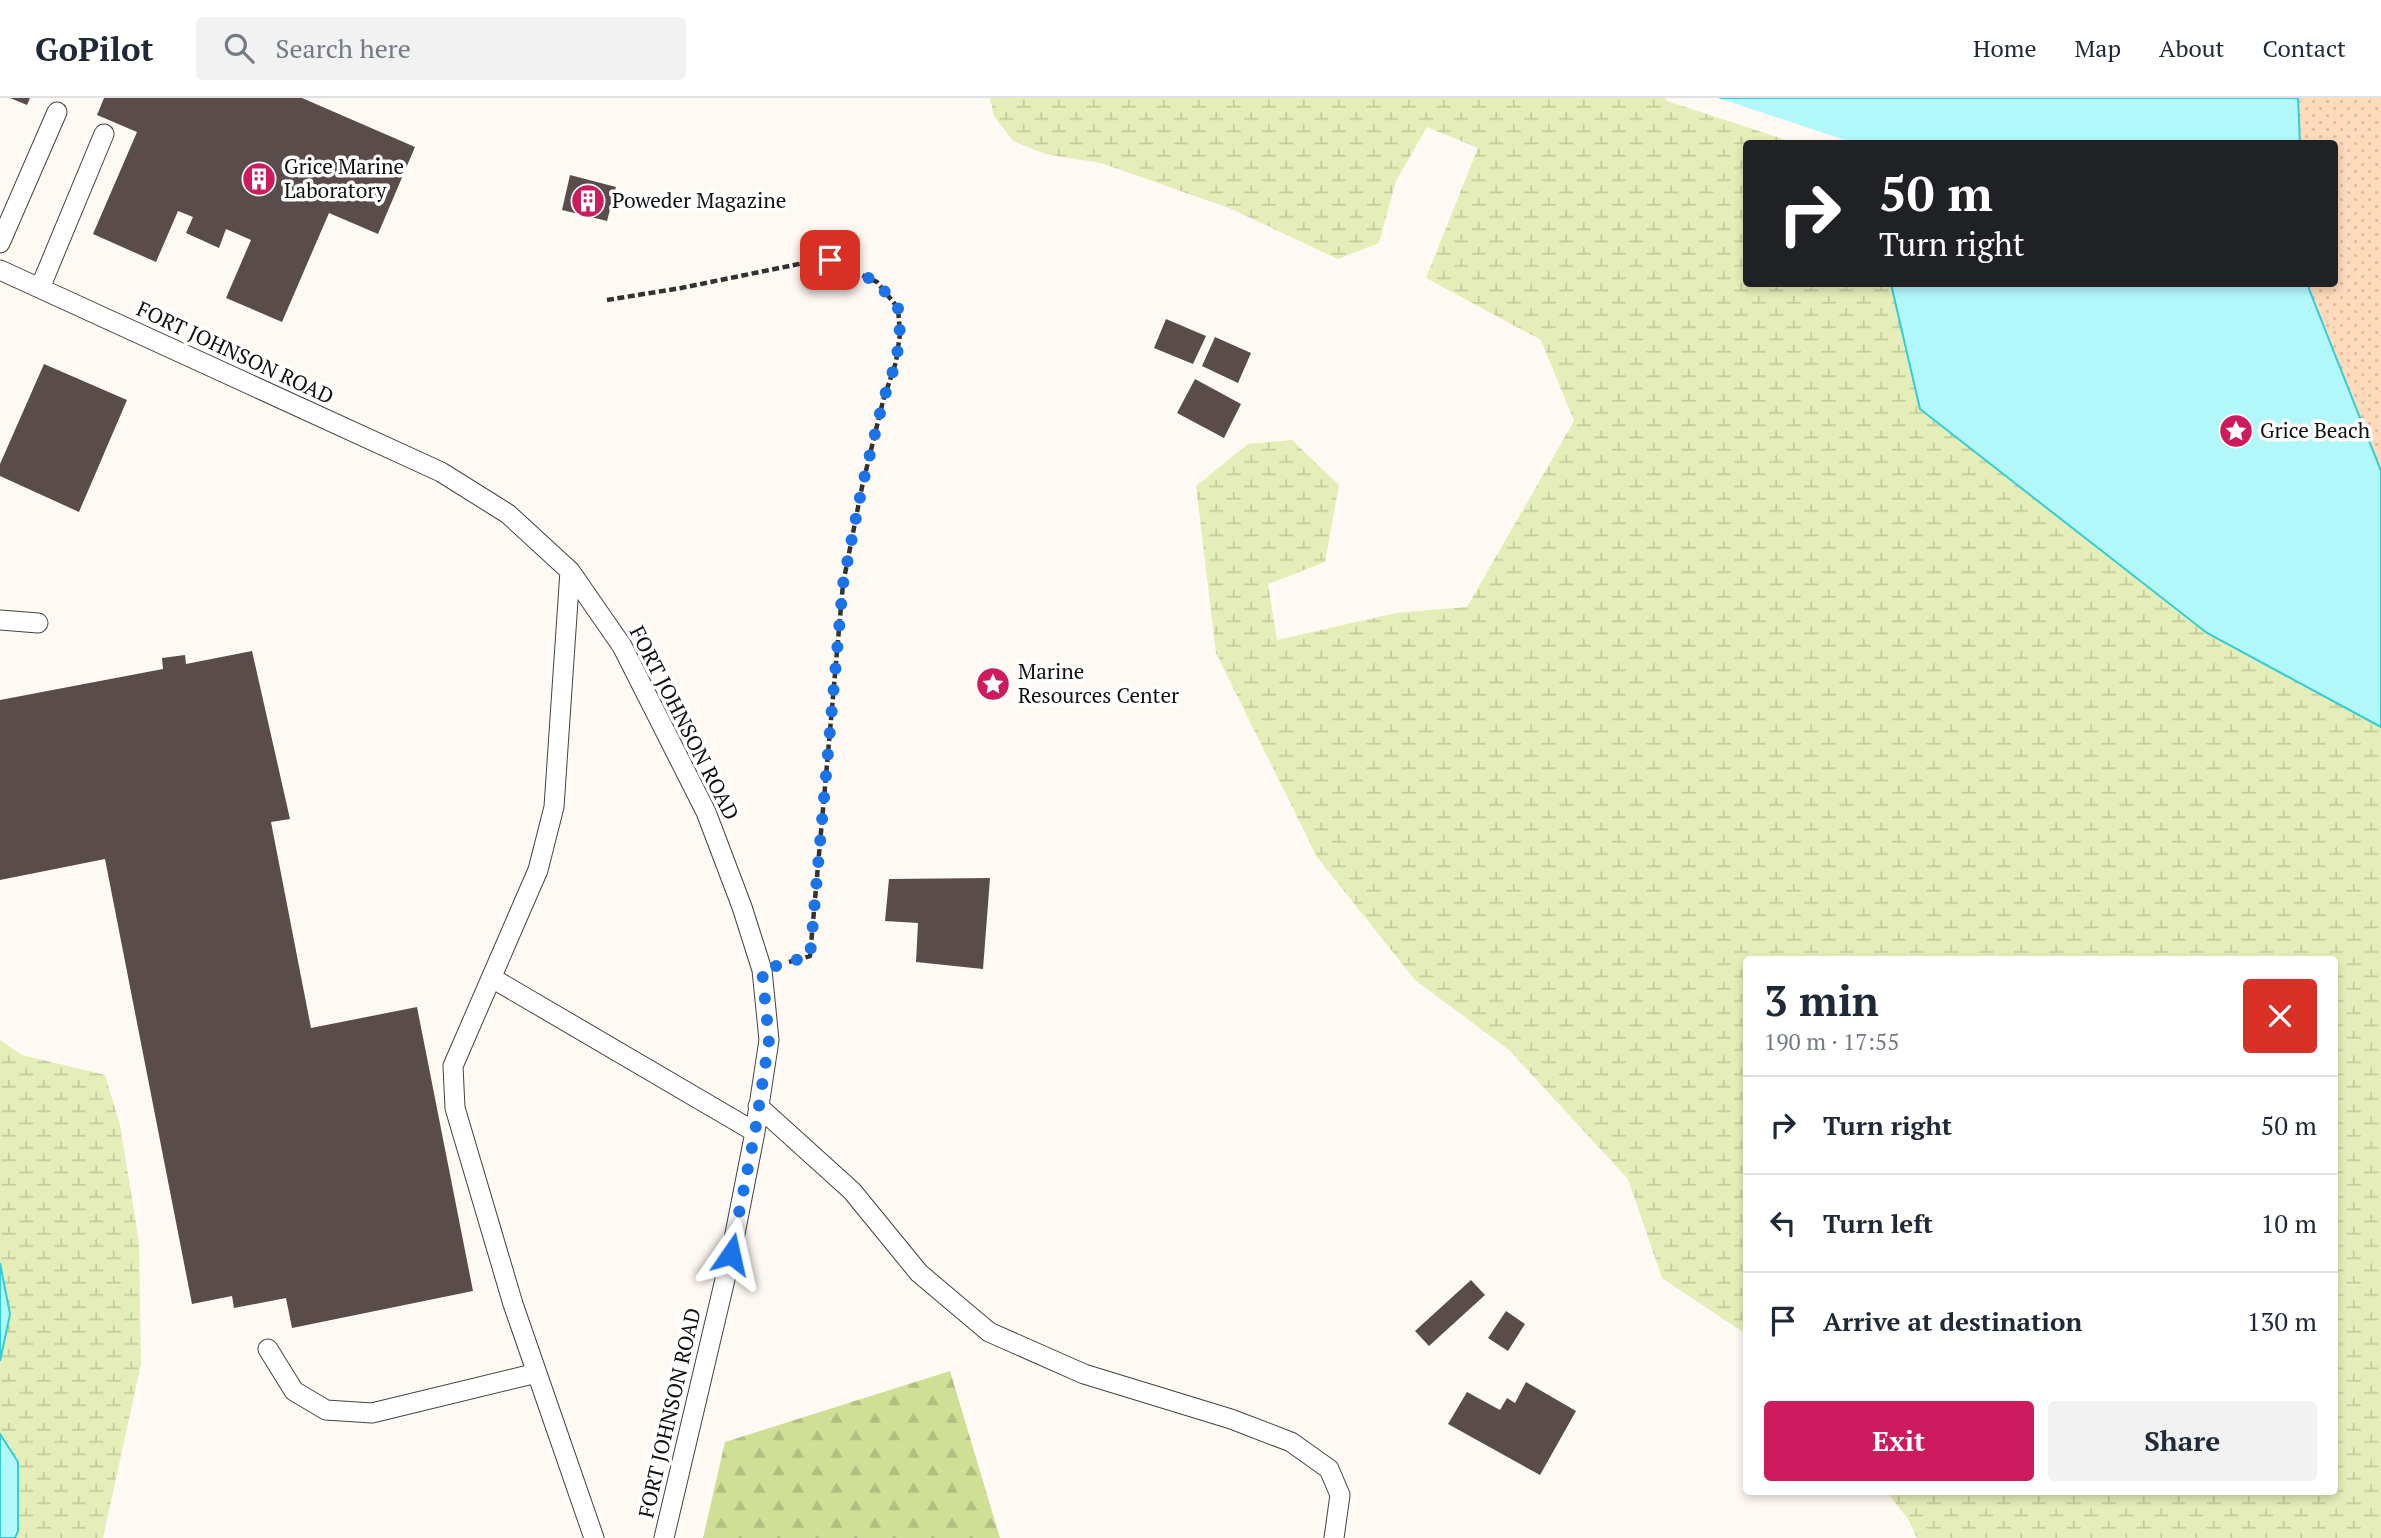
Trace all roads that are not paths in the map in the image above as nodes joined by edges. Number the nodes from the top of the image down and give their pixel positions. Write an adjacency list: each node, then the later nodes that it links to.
1 (57, 112): 3 (lane)
2 (104, 134): 5 (lane)
3 (0, 243)
4 (0, 270): 5 (lane, FORT JOHNSON ROAD)
5 (40, 288): 6 (lane, FORT JOHNSON ROAD)
6 (570, 571): 9 (lane); 10 (lane, FORT JOHNSON ROAD)
7 (0, 620): 8 (lane)
8 (38, 623)
9 (492, 978): 11 (lane); 13 (lane)
10 (758, 1106): 11 (lane, FORT JOHNSON ROAD); 16 (lane)
11 (755, 1132): 15 (lane, FORT JOHNSON ROAD)
12 (268, 1349): 13 (lane)
13 (537, 1373): 14 (lane)
14 (594, 1538)
15 (664, 1538)
16 (1334, 1538)

